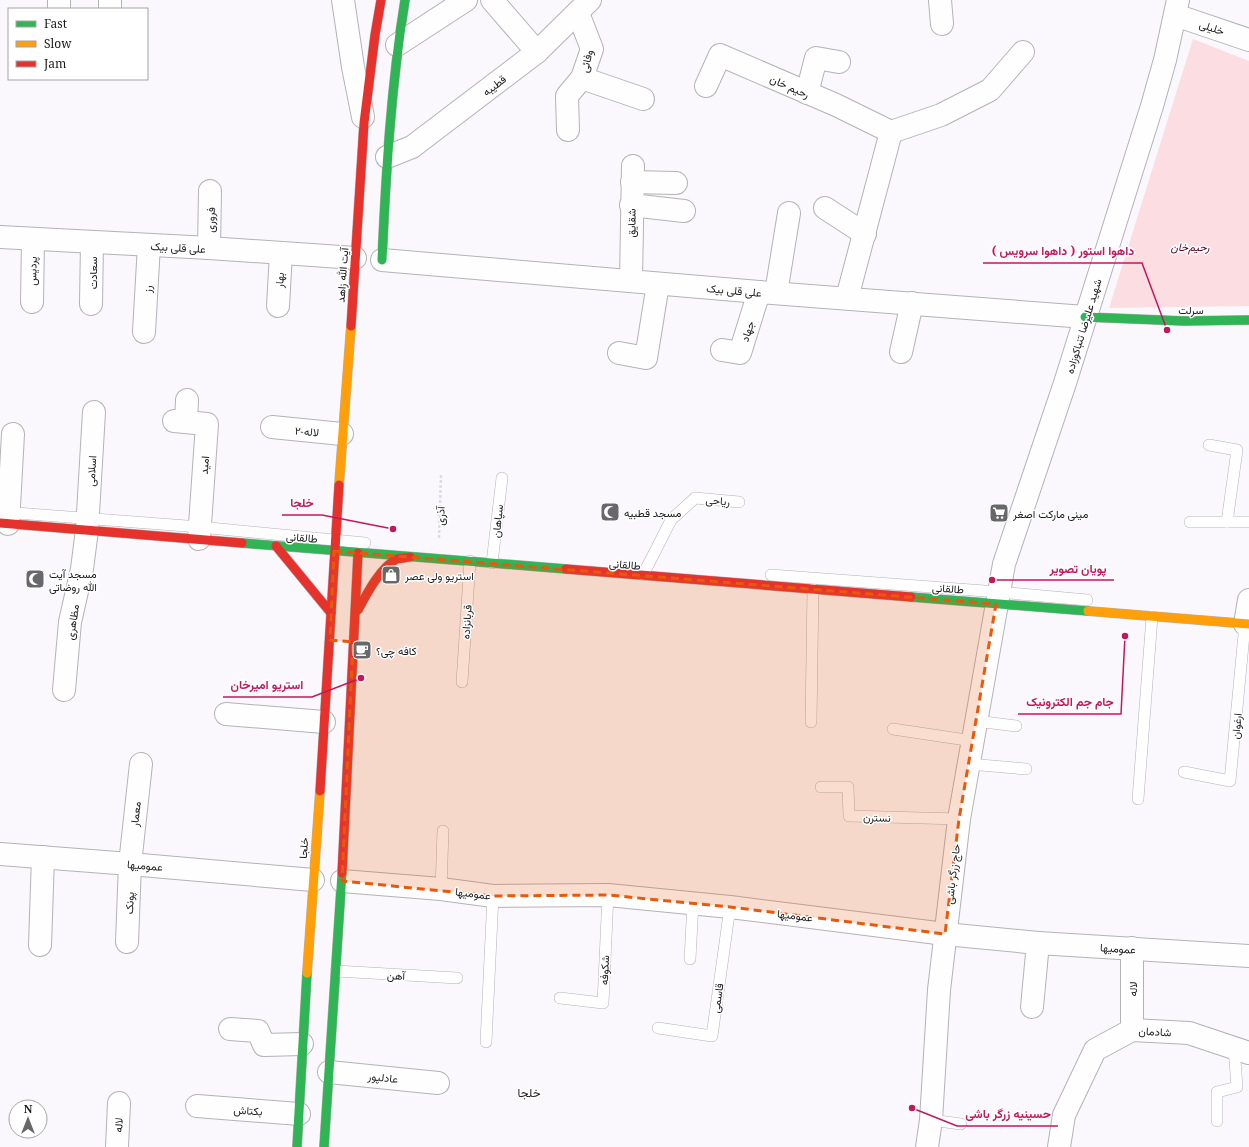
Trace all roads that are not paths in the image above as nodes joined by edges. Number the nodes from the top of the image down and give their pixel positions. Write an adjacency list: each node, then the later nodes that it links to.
1 (343, 0): 19 (street)
2 (381, 0): 19 (main road, آیت الله زاهد)
3 (405, 0): 11 (main road)
4 (466, 0): 11 (street)
5 (492, 0): 12 (street)
6 (940, 0): 9 (street)
7 (584, 6): 12 (street, قطیبه); 15 (street, وفائی)
8 (1176, 8): 10 (street, خلیلی); 46 (street, شهید علیرضا تنباکوزاده)
9 (942, 24)
10 (1249, 40)
11 (397, 44): 22 (main road)
12 (537, 52): 22 (street, قطیبه)
13 (1024, 52): 21 (street)
14 (839, 62): 17 (street)
15 (582, 78): 18 (street); 20 (street, وفائی)
16 (706, 86): 17 (street, رحیم خان)
17 (807, 93): 21 (street, رحیم خان)
18 (643, 99)
19 (364, 122): 36 (main road, آیت الله زاهد)
20 (568, 130)
21 (892, 132): 29 (street)
22 (387, 157): 37 (main road)
23 (676, 183): 25 (street, شقایق)
24 (210, 191): 34 (street, فروری)
25 (631, 205): 27 (street); 38 (street, شقایق)
26 (825, 208): 29 (street)
27 (684, 211)
28 (789, 213): 40 (street)
29 (865, 234): 41 (street)
30 (0, 237): 31 (street, علی قلی بیک)
31 (33, 239): 32 (street, علی قلی بیک); 42 (street, پردیس)
32 (92, 242): 33 (street, علی قلی بیک); 44 (street, سعادت)
33 (149, 245): 34 (street, علی قلی بیک); 48 (street, رز)
34 (209, 248): 35 (street, علی قلی بیک)
35 (281, 253): 36 (street, علی قلی بیک); 45 (street, بهار)
36 (355, 258): 56 (main road, آیت الله زاهد)
37 (382, 260): 38 (street, علی قلی بیک)
38 (631, 281): 39 (street, علی قلی بیک)
39 (658, 284): 40 (street, علی قلی بیک); 51 (street)
40 (768, 293): 41 (street, علی قلی بیک); 49 (street, جهاد)
41 (847, 298): 43 (street, علی قلی بیک)
42 (32, 302)
43 (912, 303): 46 (street, علی قلی بیک); 50 (street)
44 (91, 304)
45 (278, 306)
46 (1085, 317): 47 (main road, سرلت); 75 (street, شهید علیرضا تنباکوزاده)
47 (1249, 320)
48 (144, 332)
49 (722, 350)
50 (901, 352)
51 (619, 354)
52 (187, 400): 65 (street, امید)
53 (94, 412): 64 (street, اسلامی)
54 (272, 427): 56 (street, ۲-لاله)
55 (13, 434): 60 (street)
56 (342, 434): 66 (main road, آیت الله زاهد)
57 (1209, 445): 62 (lane)
58 (502, 478): 71 (lane, سپاهان)
59 (738, 502): 73 (lane, ریاحی)
60 (4, 518): 64 (lane, طالقانی)
61 (1190, 522): 62 (lane)
62 (1227, 522): 63 (lane)
63 (1249, 522)
64 (88, 524): 65 (lane, طالقانی); 82 (street, مظاهری)
65 (199, 533): 66 (lane, طالقانی); 67 (main road, طالقانی)
66 (334, 540): 68 (main road, آیت الله زاهد); 71 (lane, طالقانی)
67 (276, 546): 68 (main road, طالقانی); 76 (main road)
68 (334, 552): 69 (main road, طالقانی); 76 (main road, خلجا)
69 (358, 553): 70 (main road, طالقانی); 77 (main road, خلجا)
70 (410, 556): 72 (main road, طالقانی); 77 (main road)
71 (493, 558): 72 (main road, طالقانی); 73 (lane, طالقانی)
72 (470, 561): 81 (lane, قربانزاده)
73 (646, 570): 74 (main road, طالقانی); 75 (lane, طالقانی)
74 (813, 589): 75 (main road, طالقانی); 85 (lane)
75 (997, 598): 78 (lane, طالقانی); 79 (main road, طالقانی); 88 (street, حاج زرگر باشی)
76 (331, 613): 80 (main road, خلجا)
77 (356, 613): 80 (main road, خلجا)
78 (1248, 616): 79 (main road, طالقانی); 92 (lane, ارغوان)
79 (1152, 617): 94 (lane)
80 (342, 641): 84 (main road, خلجا); 101 (main road, خلجا)
81 (462, 682)
82 (64, 690)
83 (226, 714): 84 (street)
84 (324, 722): 100 (main road, خلجا)
85 (811, 722)
86 (1016, 726): 88 (lane)
87 (893, 729): 88 (lane)
88 (974, 731): 90 (street, حاج زرگر باشی)
89 (141, 764): 99 (street, معمار)
90 (969, 764): 91 (lane); 95 (street, حاج زرگر باشی)
91 (1026, 769)
92 (1184, 772)
93 (821, 787): 95 (lane, نسترن)
94 (1138, 799)
95 (959, 819): 107 (street, حاج زرگر باشی)
96 (443, 831): 102 (lane)
97 (0, 854): 98 (street, عمومیها)
98 (42, 857): 99 (street, عمومیها); 110 (street)
99 (130, 864): 100 (street, عمومیها); 108 (street, پونک)
100 (313, 880): 122 (main road, خلجا)
101 (342, 881): 102 (street, عمومیها); 114 (main road, خلجا)
102 (441, 889): 103 (street, عمومیها)
103 (493, 896): 104 (street, عمومیها); 121 (lane)
104 (608, 896): 105 (street, عمومیها); 116 (lane, شکوفه)
105 (693, 903): 106 (street, عمومیها); 113 (lane)
106 (730, 907): 107 (street, عمومیها); 118 (lane, قاسمی)
107 (945, 934): 109 (street, عمومیها); 129 (street, حاج زرگر باشی)
108 (127, 942)
109 (1038, 943): 111 (street, عمومیها); 117 (street)
110 (40, 945)
111 (1132, 948): 112 (street, عمومیها); 120 (street, لاله)
112 (1249, 956)
113 (690, 959)
114 (336, 971): 115 (lane, آهن); 124 (main road, خلجا)
115 (457, 978)
116 (560, 998)
117 (1032, 1007)
118 (658, 1028)
119 (230, 1029): 122 (street)
120 (1132, 1030): 123 (street, شادمان); 136 (street, شادمان)
121 (486, 1042)
122 (302, 1044): 128 (main road, خلجا)
123 (1242, 1051): 130 (lane)
124 (328, 1072): 125 (street, عادلپور); 134 (main road, خلجا)
125 (438, 1083)
126 (119, 1103): 132 (street, لاله)
127 (197, 1106): 128 (street, بکتاش)
128 (299, 1114): 133 (main road, خلجا)
129 (931, 1120): 131 (lane); 135 (street, حاج زرگر باشی)
130 (1217, 1121)
131 (961, 1124)
132 (117, 1147)
133 (297, 1147)
134 (324, 1147)
135 (927, 1147)
136 (1059, 1147)

